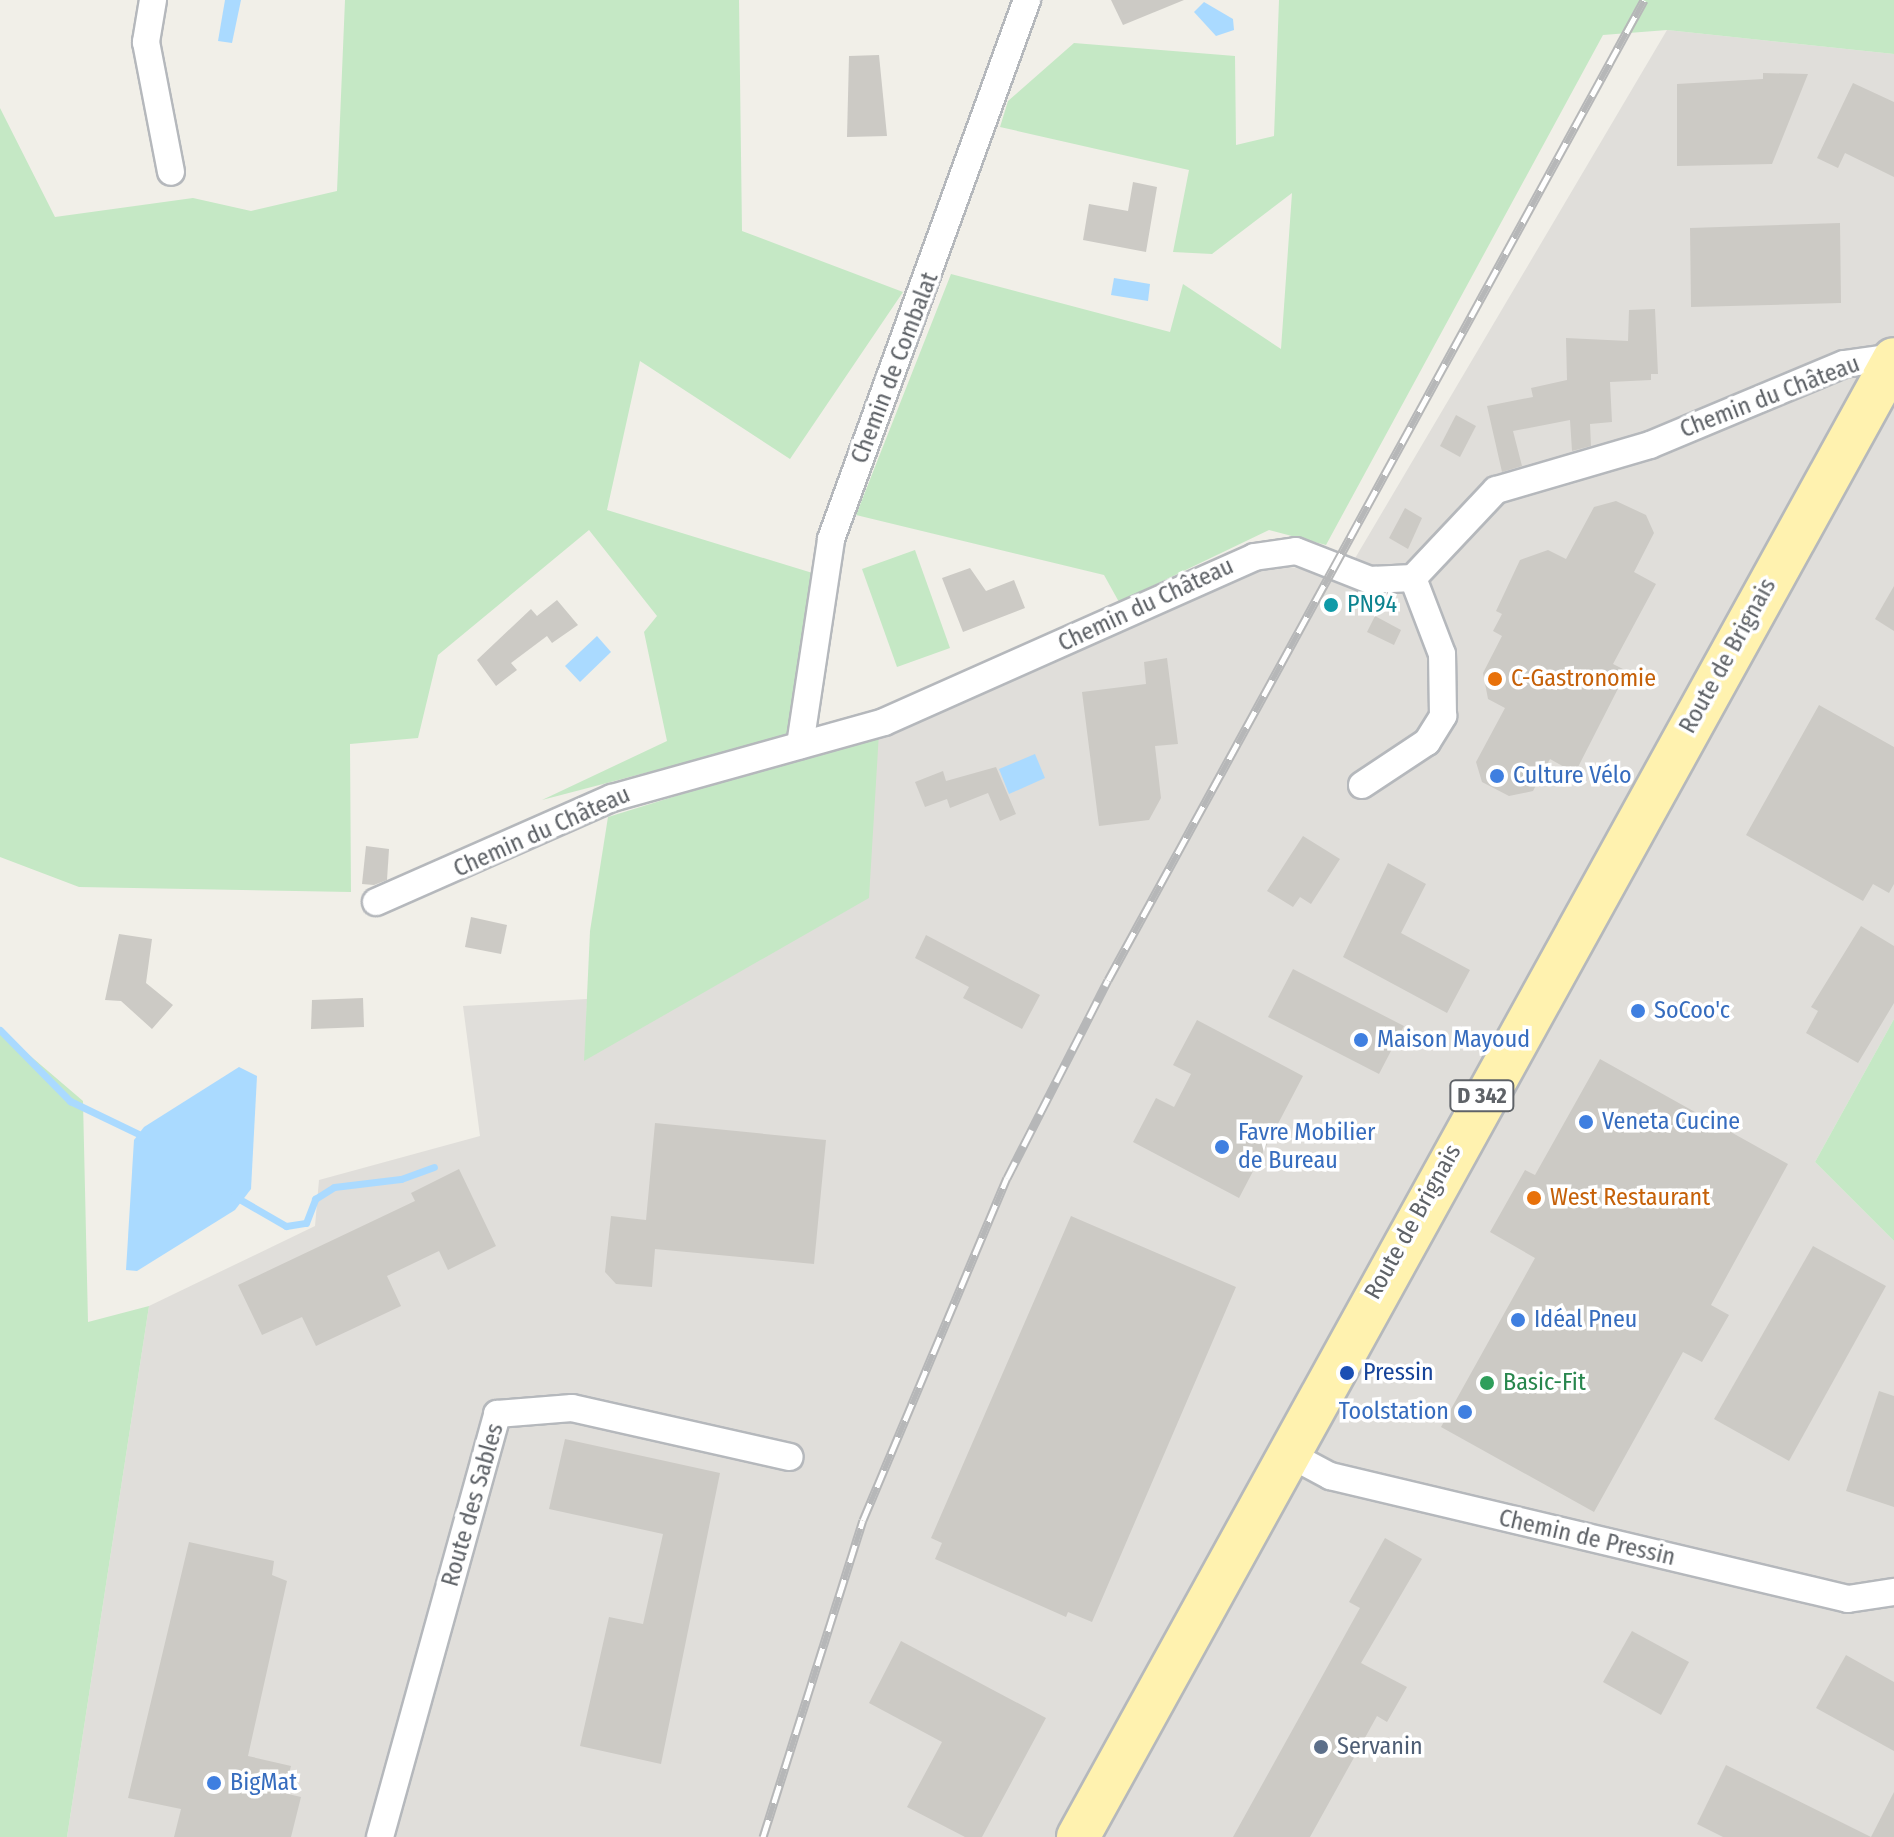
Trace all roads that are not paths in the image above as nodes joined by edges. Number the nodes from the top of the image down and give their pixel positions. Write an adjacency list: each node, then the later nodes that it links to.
1 (153, 0): 3 (street)
2 (1027, 0): 6 (street, Chemin de Combalat)
3 (171, 172)
4 (1894, 358): 5 (street, Chemin du Château); 9 (main road, Route de Brignais / D 342)
5 (1413, 578): 6 (street, Chemin du Château); 7 (street)
6 (800, 745): 8 (street, Chemin du Château)
7 (1362, 785)
8 (376, 902)
9 (1285, 1452): 11 (street, Chemin de Pressin); 13 (main road, Route de Brignais / D 342)
10 (790, 1457): 12 (street, Route des Sables)
11 (1894, 1592)
12 (380, 1837)
13 (1078, 1837)

